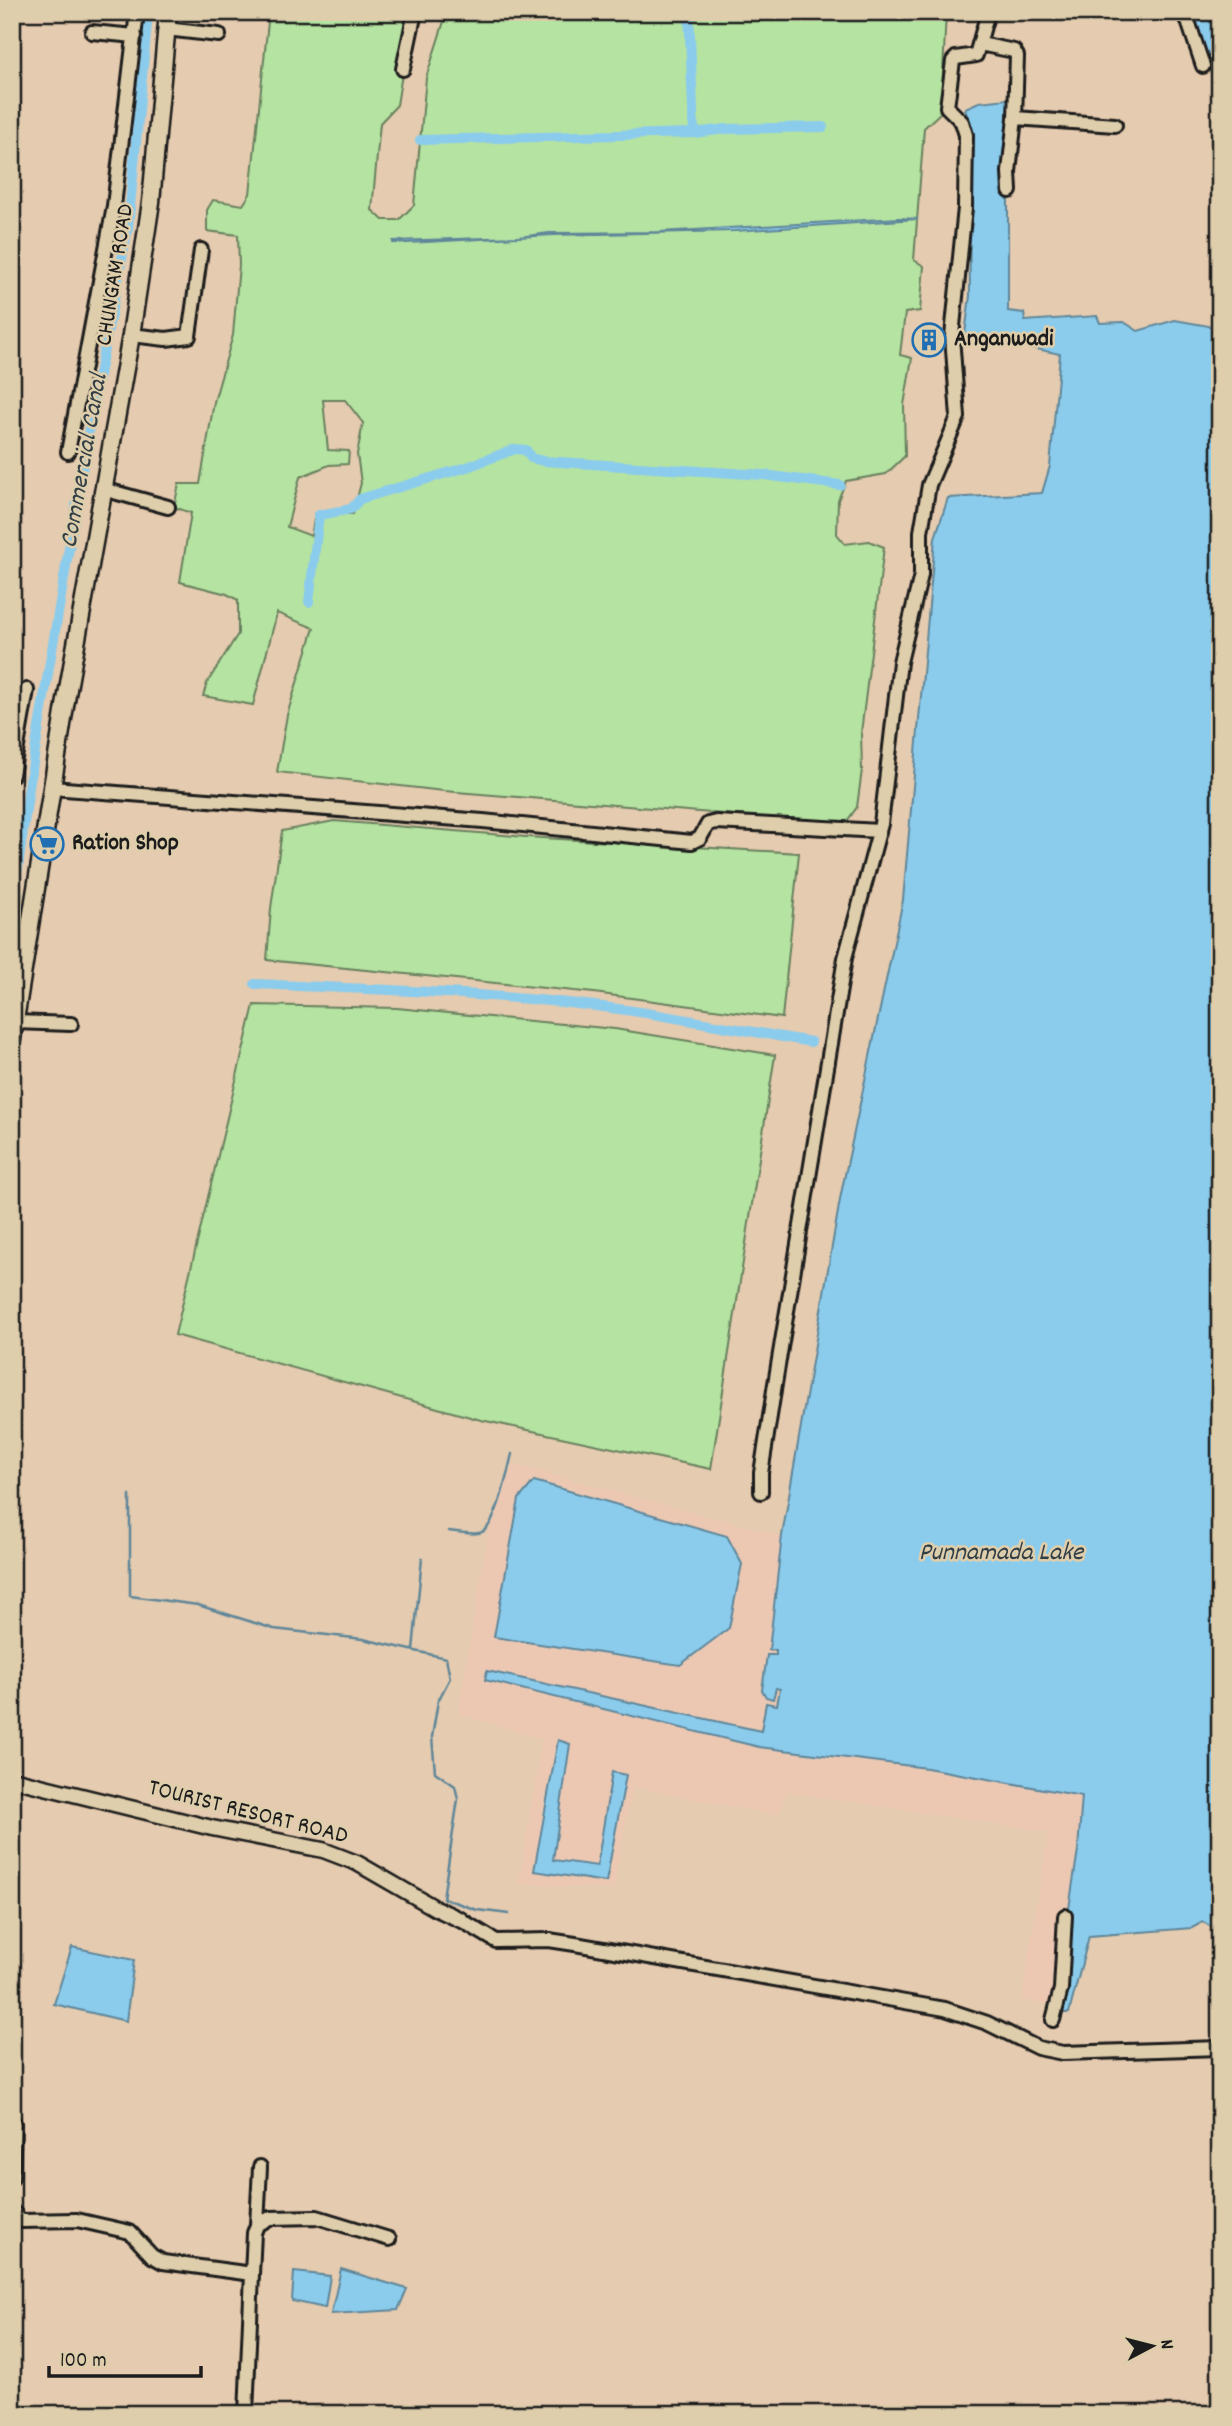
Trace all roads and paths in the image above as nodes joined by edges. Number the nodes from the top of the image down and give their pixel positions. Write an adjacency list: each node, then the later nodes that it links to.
1 (137, 12): 9 (street)
2 (168, 12): 6 (main road, CHUNGAM ROAD)
3 (415, 12): 12 (street)
4 (988, 12): 10 (street)
5 (1185, 12): 11 (street)
6 (166, 29): 8 (street); 17 (main road, CHUNGAM ROAD)
7 (92, 32): 9 (street)
8 (219, 35)
9 (135, 36): 18 (street)
10 (980, 44): 13 (street); 24 (street)
11 (1203, 66)
12 (403, 69)
13 (1015, 118): 14 (street); 15 (street)
14 (1115, 125)
15 (1010, 191)
16 (201, 250): 17 (street)
17 (131, 335): 19 (main road, CHUNGAM ROAD)
18 (68, 452)
19 (103, 489): 20 (street); 23 (main road, CHUNGAM ROAD)
20 (168, 507)
21 (27, 690): 22 (street)
22 (12, 775)
23 (52, 788): 24 (street); 25 (main road, CHUNGAM ROAD)
24 (879, 831): 28 (street)
25 (15, 1022): 26 (street); 27 (main road, CHUNGAM ROAD)
26 (71, 1024)
27 (12, 1039)
28 (761, 1492)
29 (12, 1779): 31 (street, TOURIST RESORT ROAD)
30 (1065, 1916): 32 (street)
31 (461, 1920): 33 (street)
32 (1053, 2020)
33 (1220, 2048)
34 (12, 2120): 36 (street)
35 (260, 2167): 38 (street)
36 (12, 2178)
37 (12, 2211): 40 (street)
38 (257, 2225): 39 (street); 40 (street)
39 (388, 2239)
40 (252, 2274): 41 (street)
41 (246, 2414)

